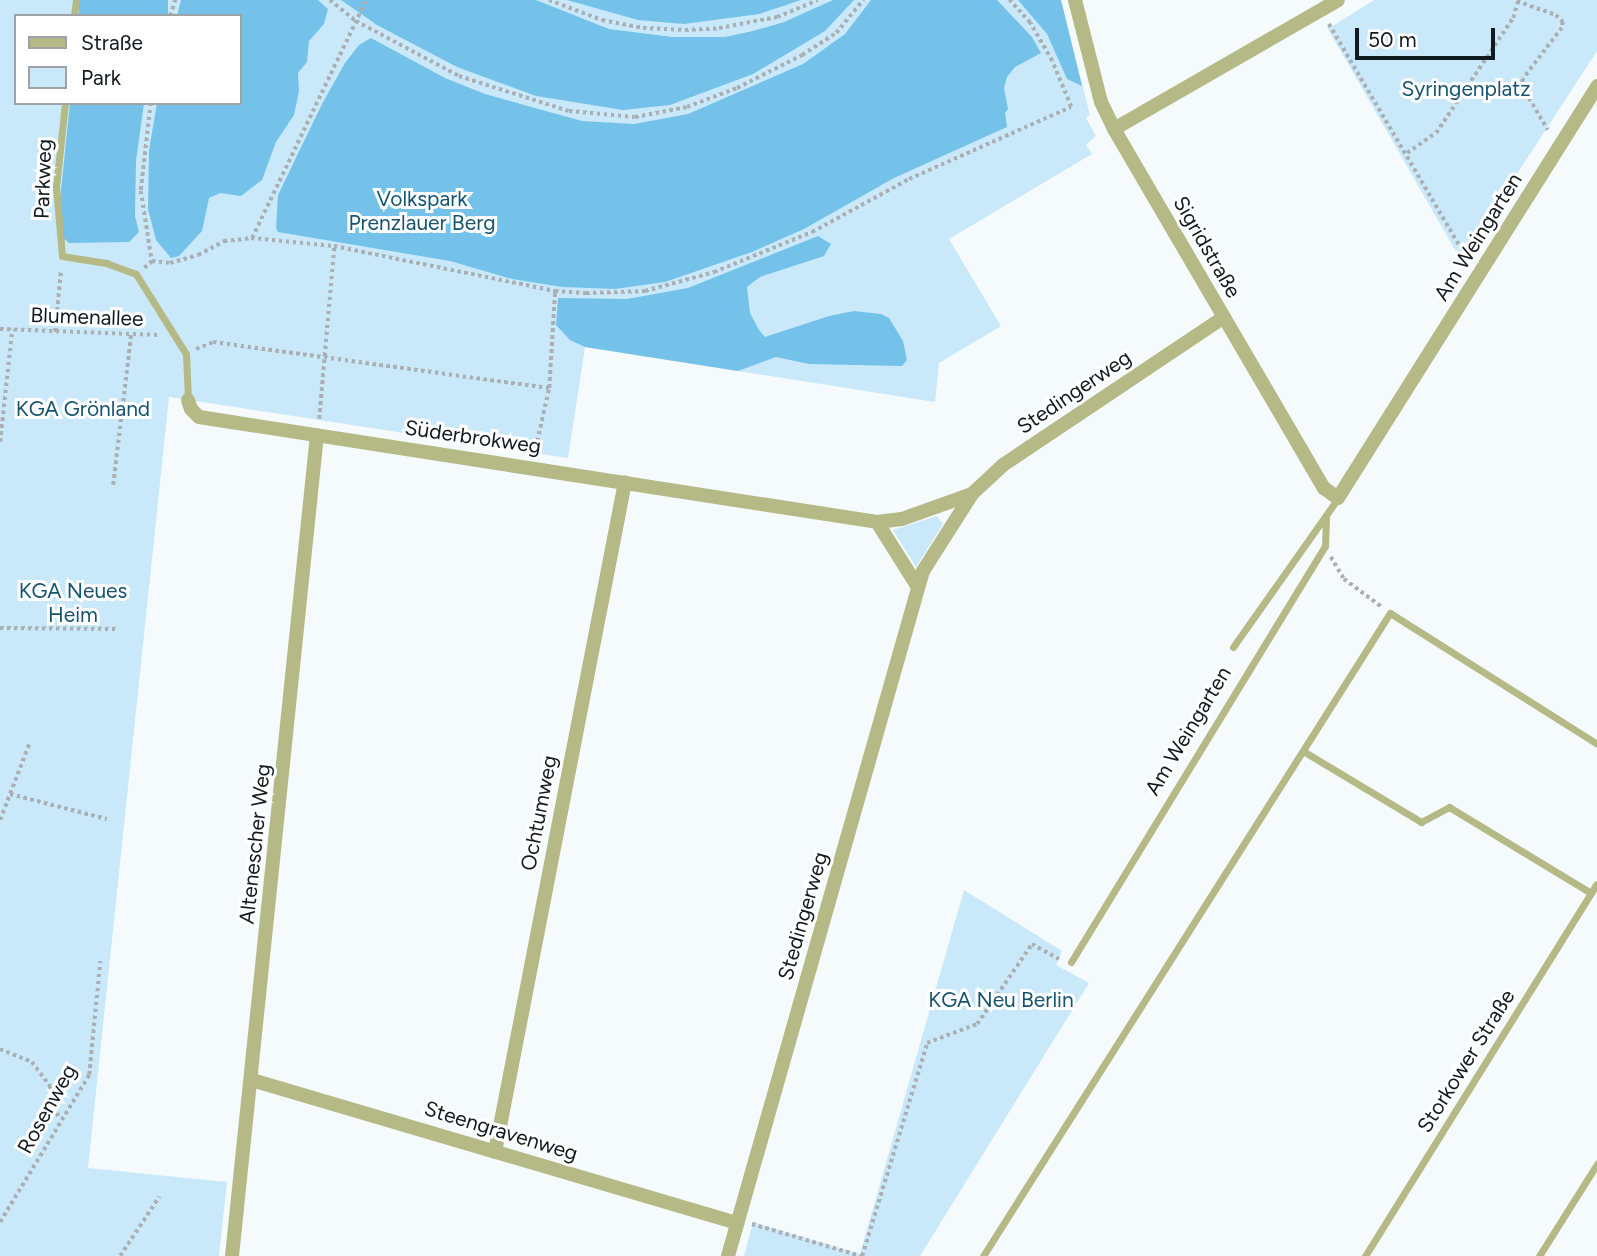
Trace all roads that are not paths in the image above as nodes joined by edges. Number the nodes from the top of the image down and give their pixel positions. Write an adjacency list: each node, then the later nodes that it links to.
1 (1075, 0): 5 (street, Sigridstraße)
2 (1338, 0): 5 (street)
3 (1597, 86): 12 (street, Am Weingarten)
4 (65, 105): 7 (lane, Parkweg)
5 (1114, 129): 6 (street, Sigridstraße)
6 (1224, 317): 11 (street, Stedingerweg); 12 (street, Sigridstraße)
7 (186, 354): 8 (lane, Süderbrokweg)
8 (188, 400): 9 (street, Süderbrokweg)
9 (317, 435): 10 (street, Süderbrokweg); 22 (street, Altenescher Weg)
10 (625, 482): 14 (street, Süderbrokweg); 23 (street, Ochtumweg)
11 (972, 494): 14 (street, Süderbrokweg); 15 (street, Stedingerweg)
12 (1338, 498): 13 (lane, Am Weingarten)
13 (1326, 516): 16 (lane, Am Weingarten); 21 (lane, Am Weingarten)
14 (877, 522): 15 (street)
15 (919, 587): 25 (street, Stedingerweg)
16 (1233, 647)
17 (1597, 744): 18 (lane)
18 (1303, 751): 20 (lane); 28 (lane)
19 (1597, 884): 20 (lane, Storkower Straße)
20 (1591, 893): 29 (lane, Storkower Straße)
21 (1071, 962)
22 (252, 1080): 23 (street, Steengravenweg); 26 (street, Altenescher Weg)
23 (495, 1152): 25 (street, Steengravenweg)
24 (1597, 1164): 30 (lane)
25 (738, 1222): 27 (street, Stedingerweg)
26 (232, 1256)
27 (728, 1256)
28 (983, 1256)
29 (1365, 1256)
30 (1539, 1256)

